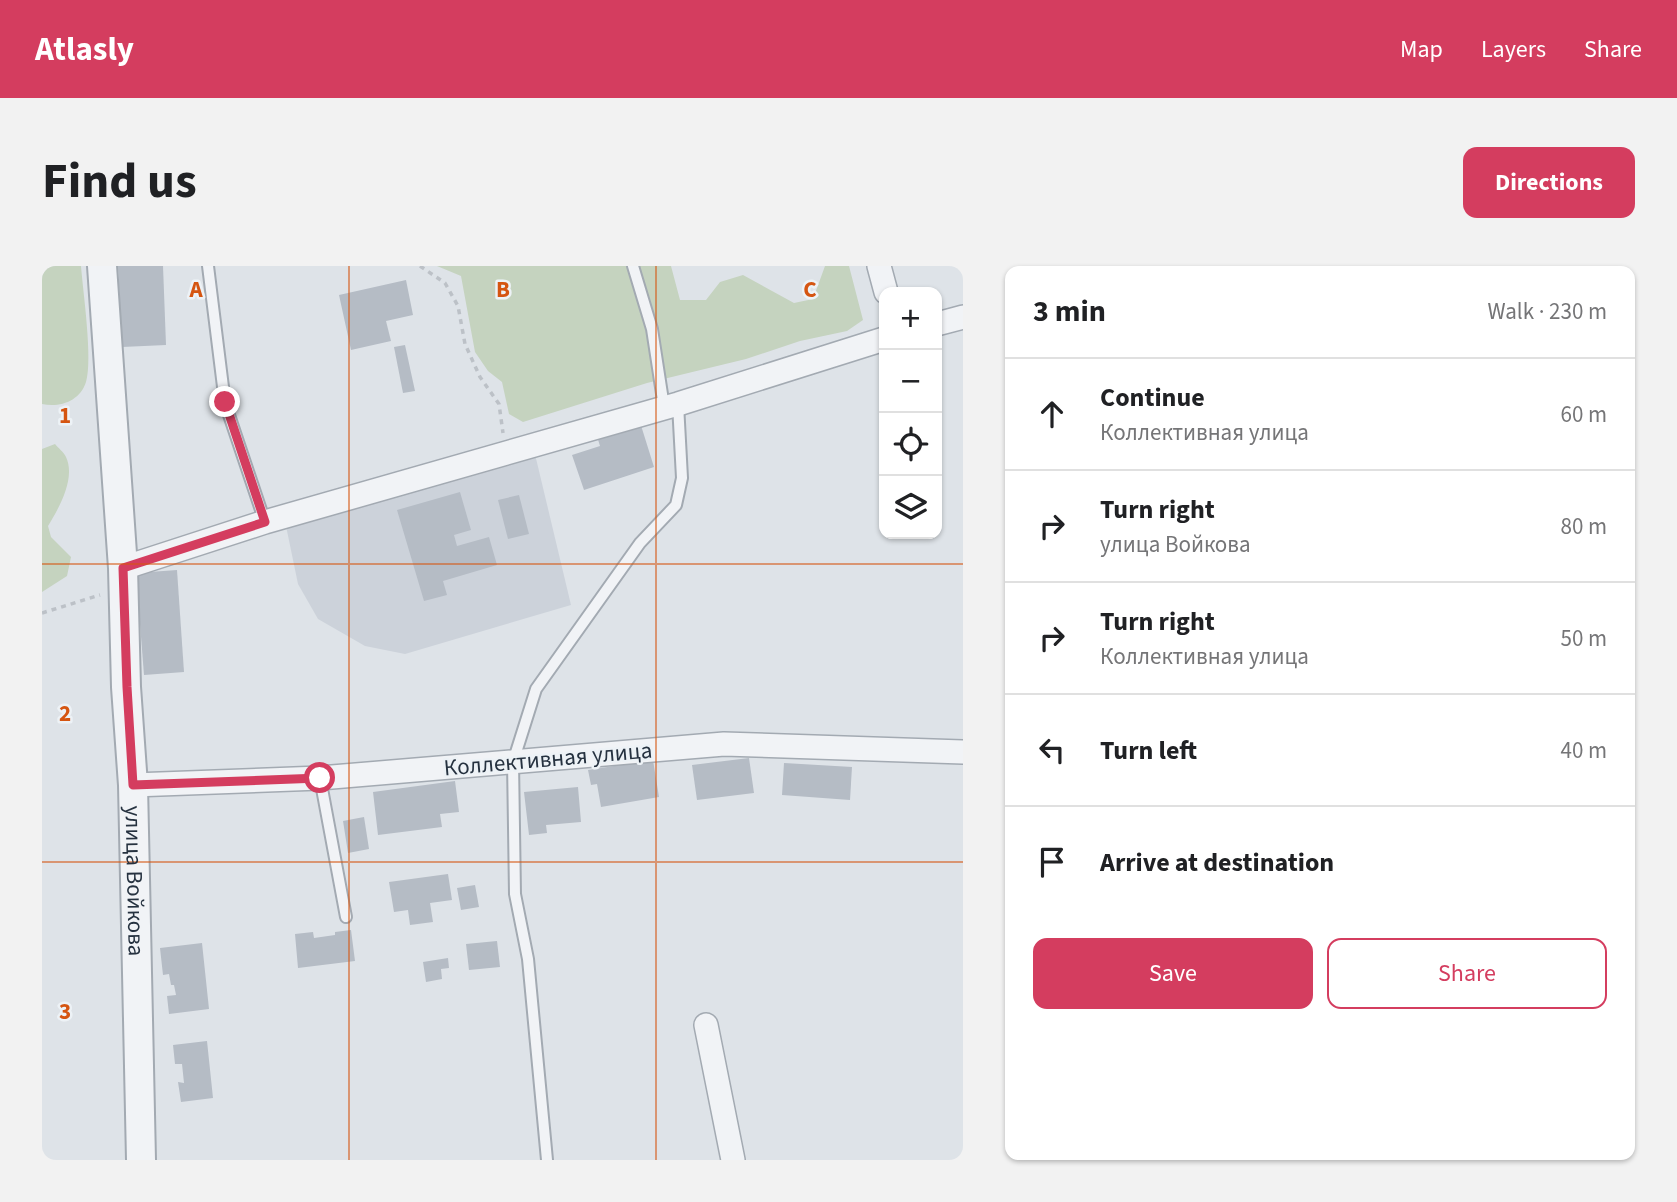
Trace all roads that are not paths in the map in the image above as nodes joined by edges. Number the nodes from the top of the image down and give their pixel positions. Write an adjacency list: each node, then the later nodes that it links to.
1 (102, 266): 11 (street, улица Войкова)
2 (208, 266): 10 (lane)
3 (633, 266): 9 (lane)
4 (878, 266): 5 (street)
5 (884, 287)
6 (963, 317): 7 (street)
7 (942, 323)
8 (879, 341): 9 (street)
9 (671, 406): 10 (street); 13 (lane)
10 (265, 522): 11 (street)
11 (123, 577): 15 (street, улица Войкова)
12 (963, 752): 13 (street, Коллективная улица)
13 (513, 762): 14 (street, Коллективная улица); 19 (lane)
14 (320, 778): 15 (street, Коллективная улица); 16 (lane)
15 (133, 785): 18 (street, улица Войкова)
16 (346, 918)
17 (706, 1025): 20 (street)
18 (141, 1160)
19 (547, 1160)
20 (733, 1160)

